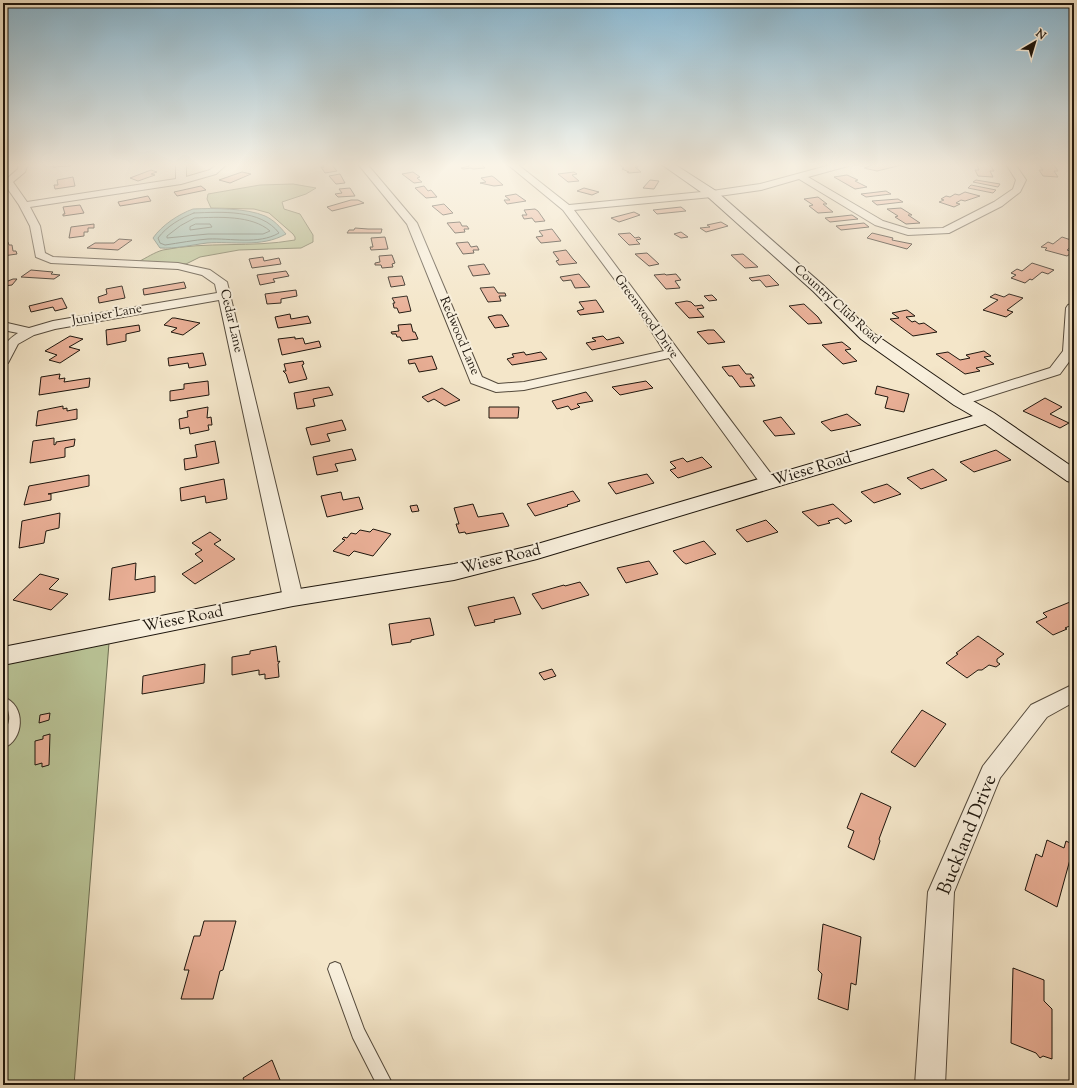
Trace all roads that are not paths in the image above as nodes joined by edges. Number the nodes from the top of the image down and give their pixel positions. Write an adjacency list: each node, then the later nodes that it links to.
1 (29, 215): 7 (street, Cedar Lane)
2 (405, 215): 11 (street, Redwood Lane)
3 (572, 215): 11 (street, Greenwood Drive)
4 (735, 215): 13 (street, Country Club Road)
5 (865, 215): 6 (street)
6 (977, 215)
7 (225, 295): 10 (street, Juniper Lane); 17 (street, Cedar Lane)
8 (1074, 307): 13 (street)
9 (3, 326): 10 (street)
10 (29, 332): 12 (street, Juniper Lane)
11 (672, 353): 16 (street, Greenwood Drive)
12 (3, 360)
13 (960, 401): 14 (street, Country Club Road)
14 (988, 417): 15 (street, Country Club Road); 16 (street, Wiese Road)
15 (1074, 477)
16 (769, 483): 17 (street, Wiese Road)
17 (293, 598): 18 (street, Wiese Road)
18 (3, 656)
19 (1074, 692): 24 (street, Buckland Drive)
20 (3, 701): 21 (lane)
21 (3, 742)
22 (335, 970): 23 (lane)
23 (386, 1085)
24 (930, 1085)

